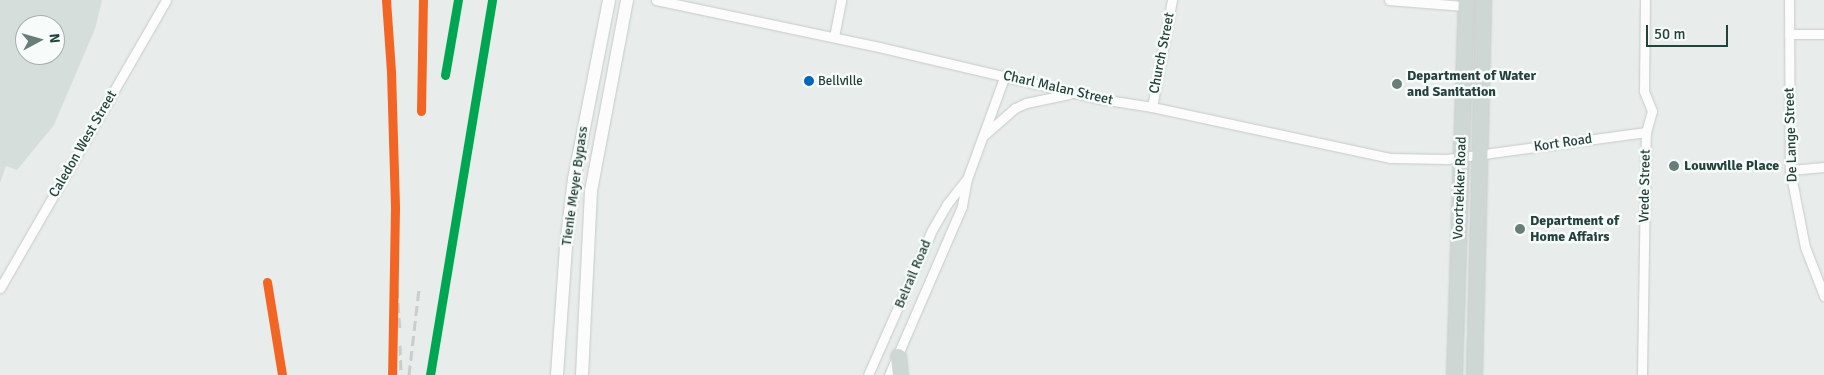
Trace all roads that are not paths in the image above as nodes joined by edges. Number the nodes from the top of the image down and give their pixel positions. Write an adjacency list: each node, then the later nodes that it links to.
1 (166, 0): 25 (street, Caledon West Street)
2 (609, 0): 28 (main road, Tienie Meyer Bypass)
3 (627, 0): 29 (main road, Tienie Meyer Bypass)
4 (656, 0): 14 (street, Charl Malan Street)
5 (841, 0): 14 (street)
6 (1172, 0): 17 (street, Church Street)
7 (1389, 0): 11 (street)
8 (1483, 0): 20 (main road, Voortrekker Road)
9 (1645, 0): 18 (street, Vrede Street)
10 (1789, 0): 12 (street, De Lange Street)
11 (1466, 3): 21 (main road, Voortrekker Road)
12 (1790, 34): 13 (street); 23 (street, De Lange Street)
13 (1824, 34)
14 (834, 37): 15 (street, Charl Malan Street)
15 (1005, 76): 16 (street, Charl Malan Street); 19 (street, Belrail Road)
16 (1074, 93): 17 (street, Charl Malan Street); 19 (street)
17 (1152, 107): 21 (street, Charl Malan Street)
18 (1646, 132): 20 (street, Kort Road); 35 (street, Vrede Street)
19 (984, 136): 24 (street, Belrail Road)
20 (1481, 155): 21 (street, Kort Road); 34 (main road, Voortrekker Road)
21 (1461, 158): 33 (main road, Voortrekker Road)
22 (1824, 167): 23 (street)
23 (1790, 170): 26 (street, De Lange Street)
24 (967, 179): 27 (street, Belrail Road); 30 (street, Belrail Road)
25 (0, 288)
26 (1824, 296)
27 (898, 356): 31 (street, Belrail Road); 32 (main road)
28 (557, 375)
29 (582, 375)
30 (868, 375)
31 (889, 375)
32 (900, 375)
33 (1454, 375)
34 (1474, 375)
35 (1642, 375)

